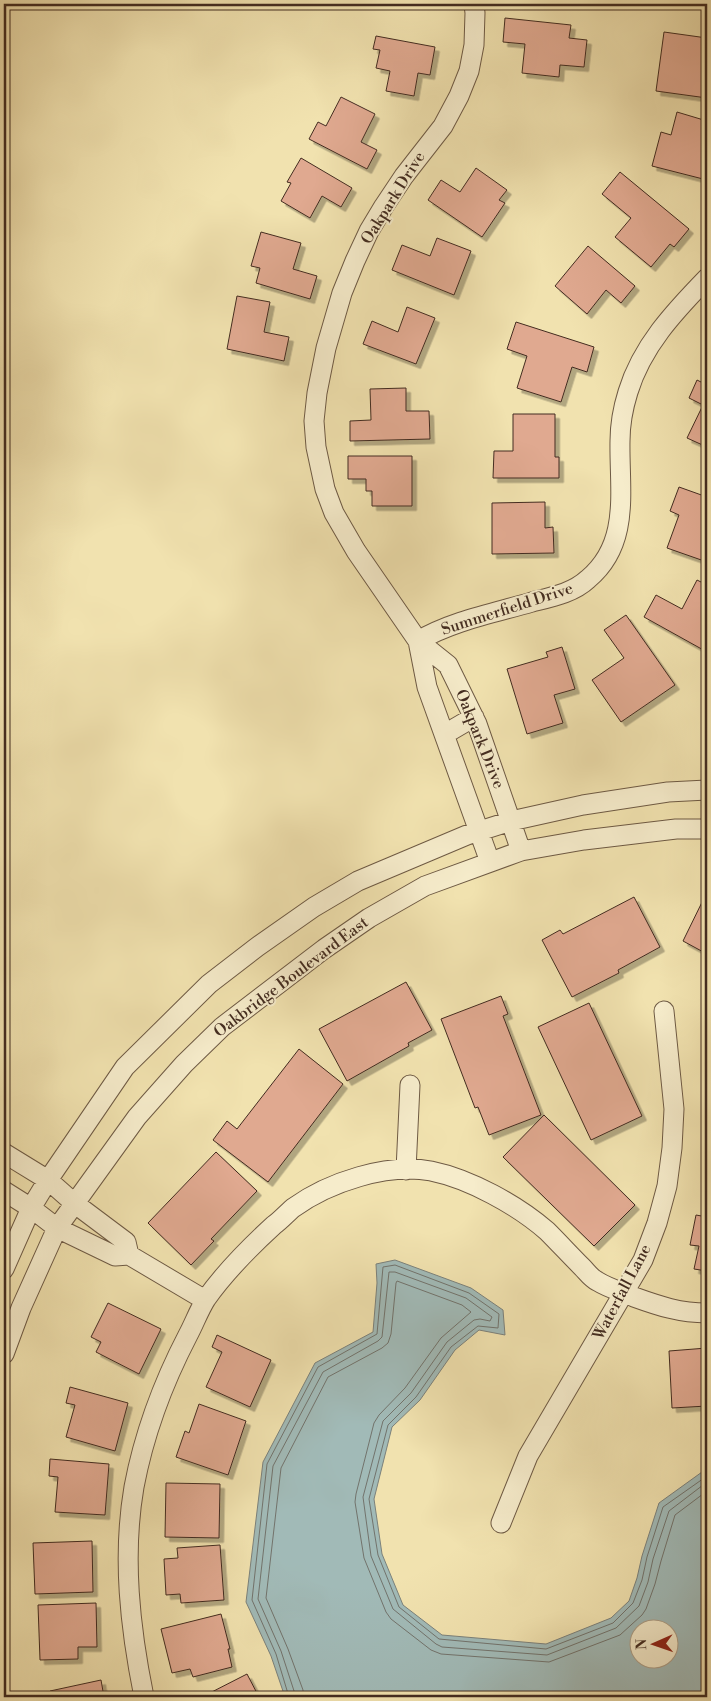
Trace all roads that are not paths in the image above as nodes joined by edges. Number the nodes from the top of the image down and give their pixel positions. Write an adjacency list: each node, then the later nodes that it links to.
1 (474, 4): 3 (street, Oakpark Drive)
2 (707, 278): 3 (street, Summerfield Drive)
3 (418, 641): 4 (street, Oakpark Drive); 5 (street, Oakpark Drive)
4 (474, 717): 5 (street); 7 (street, Oakpark Drive)
5 (445, 734): 9 (street, Oakpark Drive)
6 (707, 790): 7 (street)
7 (512, 821): 9 (street); 10 (street, Oakpark Drive)
8 (707, 829): 10 (street, Oakbridge Boulevard East)
9 (480, 831): 11 (street, Oakpark Drive); 16 (street)
10 (521, 851): 11 (street, Oakbridge Boulevard East)
11 (490, 862): 18 (street, Oakbridge Boulevard East)
12 (664, 1011): 23 (street, Waterfall Lane)
13 (410, 1085): 15 (street)
14 (4, 1154): 16 (street)
15 (406, 1170): 23 (street); 24 (street)
16 (48, 1180): 18 (street); 19 (street)
17 (4, 1192): 19 (street)
18 (74, 1202): 20 (street, Oakbridge Boulevard East); 21 (street)
19 (31, 1208): 20 (street); 22 (street)
20 (58, 1228): 21 (street); 26 (street, Oakbridge Boulevard East)
21 (129, 1256): 24 (street)
22 (4, 1269)
23 (623, 1292): 25 (street); 27 (street, Waterfall Lane)
24 (206, 1300): 28 (street)
25 (707, 1313)
26 (4, 1354)
27 (500, 1522)
28 (144, 1697)

